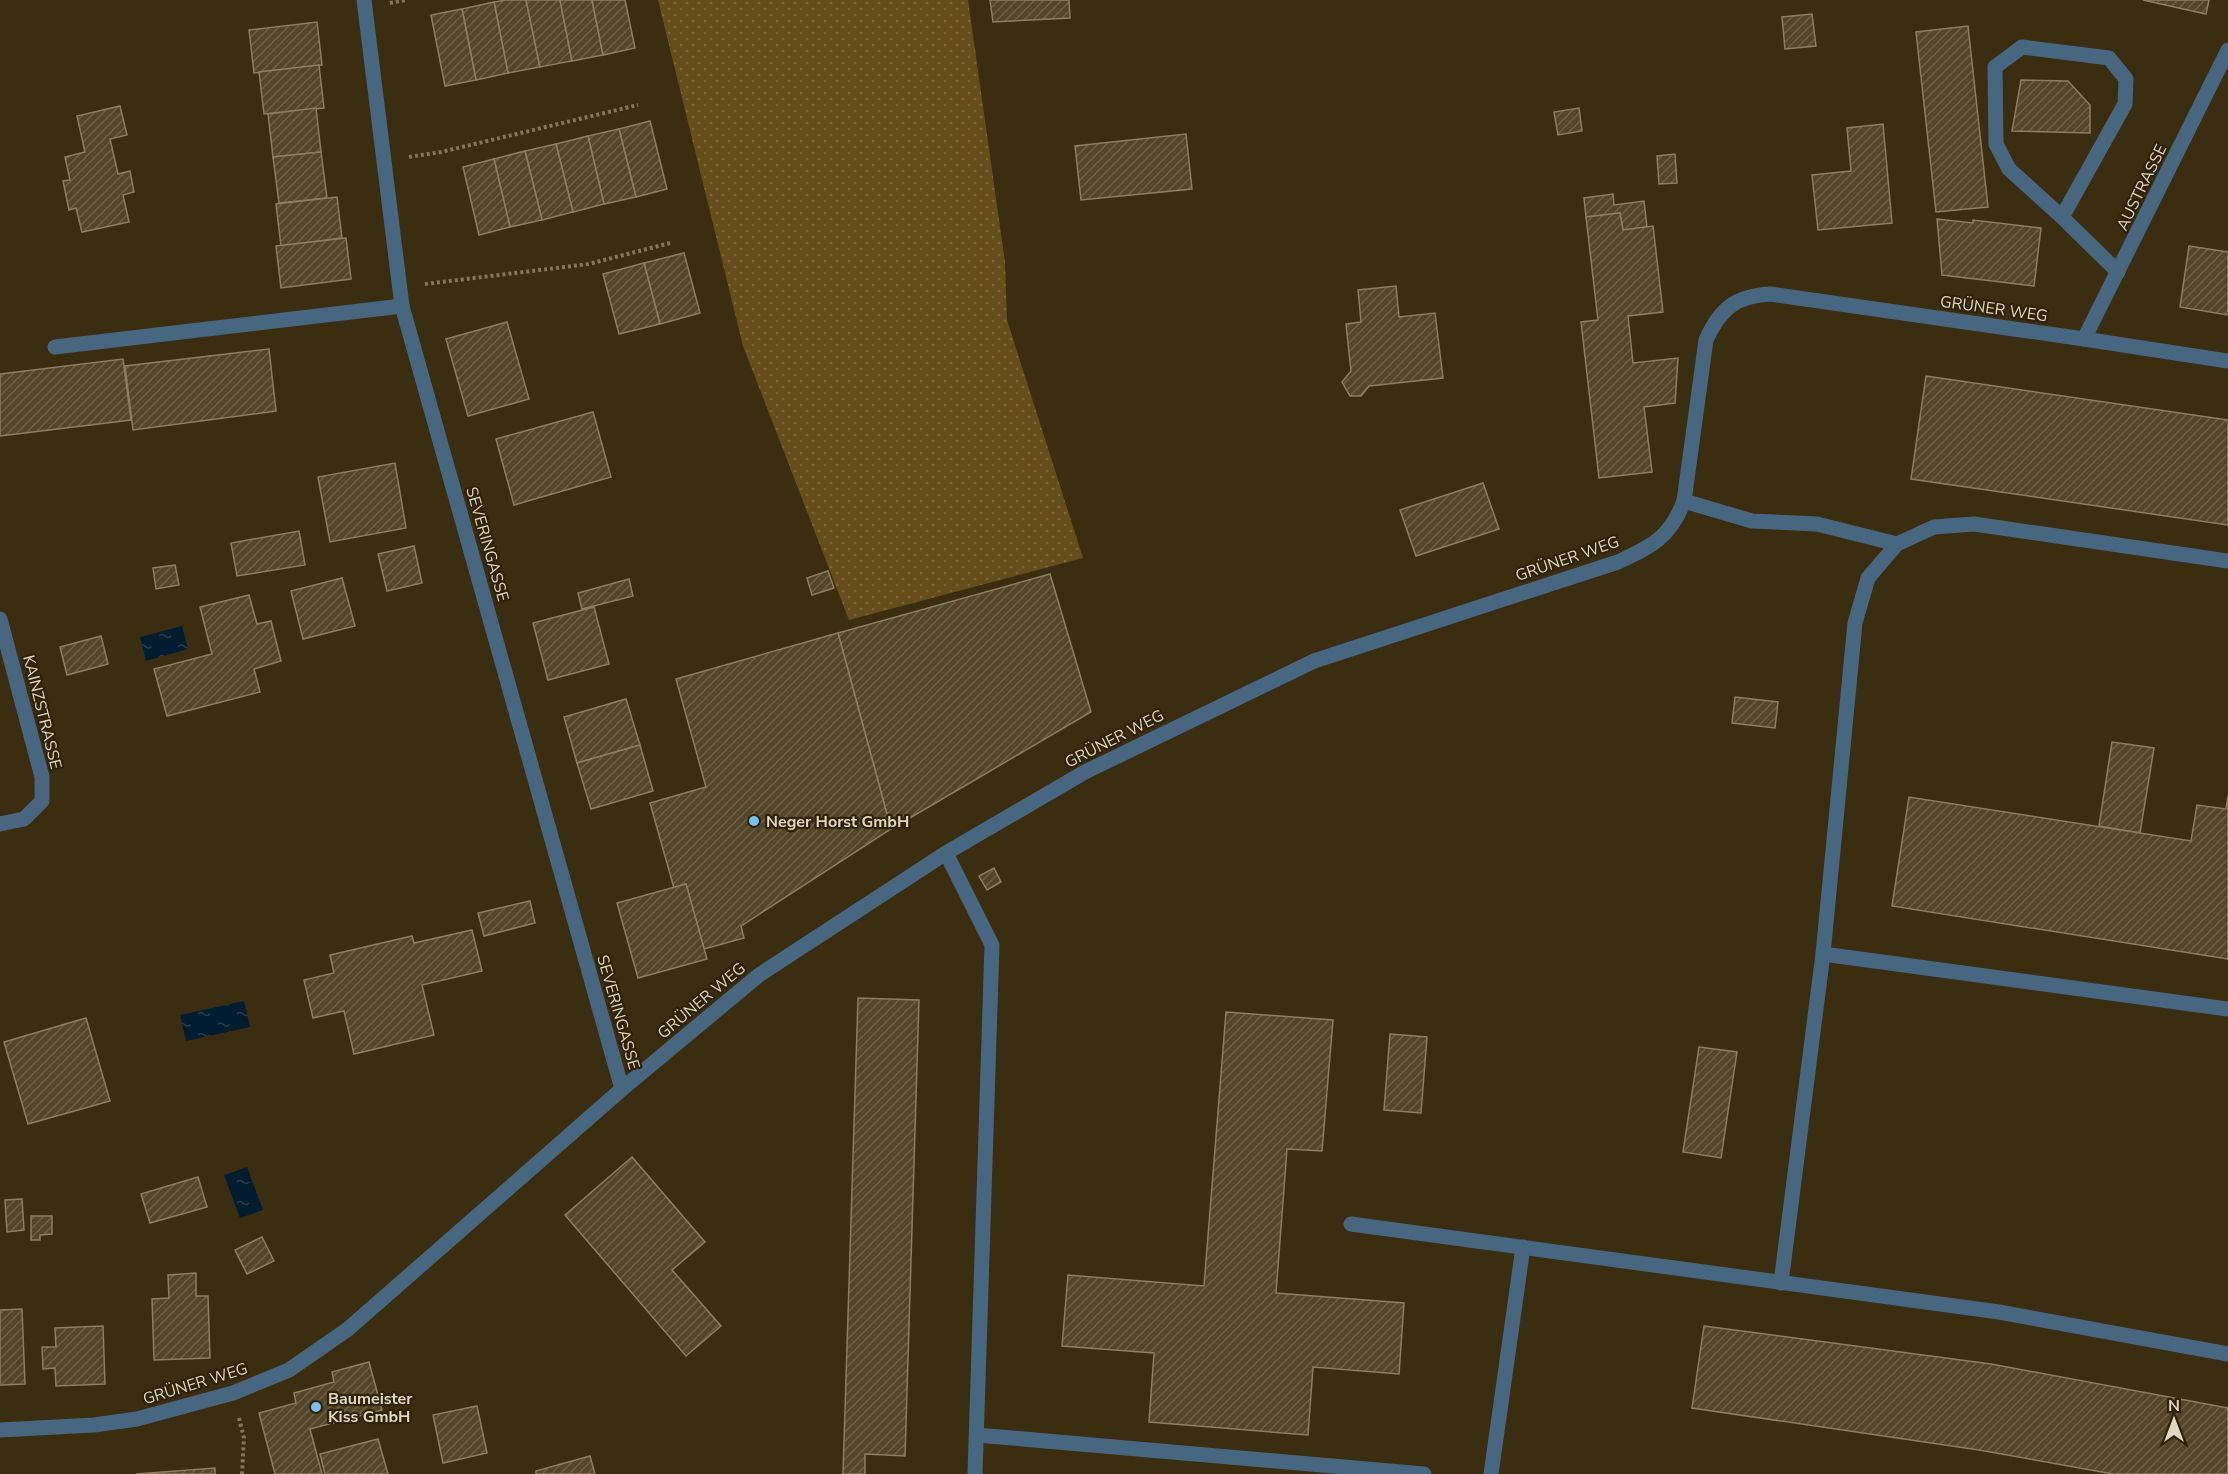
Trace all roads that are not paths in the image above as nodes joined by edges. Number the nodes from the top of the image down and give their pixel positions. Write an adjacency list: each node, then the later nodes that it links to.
1 (364, 0): 5 (street, SEVERINGASSE)
2 (2228, 50): 4 (street, AUSTRASSE)
3 (2062, 217): 3 (street); 4 (street)
4 (2118, 272): 6 (street, AUSTRASSE)
5 (402, 306): 7 (street); 17 (street, SEVERINGASSE)
6 (2085, 339): 8 (street, GRÜNER WEG); 9 (street, GRÜNER WEG)
7 (55, 347)
8 (2228, 361)
9 (1684, 501): 10 (street); 14 (street, GRÜNER WEG)
10 (1897, 544): 11 (street); 15 (street)
11 (2228, 561)
12 (0, 619): 13 (street, KAINZSTRASSE)
13 (0, 824)
14 (946, 853): 17 (street, GRÜNER WEG); 23 (street)
15 (1823, 954): 16 (street); 20 (street)
16 (2228, 1010)
17 (622, 1089): 22 (street, GRÜNER WEG)
18 (1351, 1224): 19 (street)
19 (1523, 1247): 20 (street); 26 (street)
20 (1780, 1283): 21 (street)
21 (2228, 1354)
22 (0, 1430)
23 (977, 1435): 24 (street); 25 (street)
24 (975, 1474)
25 (1424, 1474)
26 (1491, 1474)

